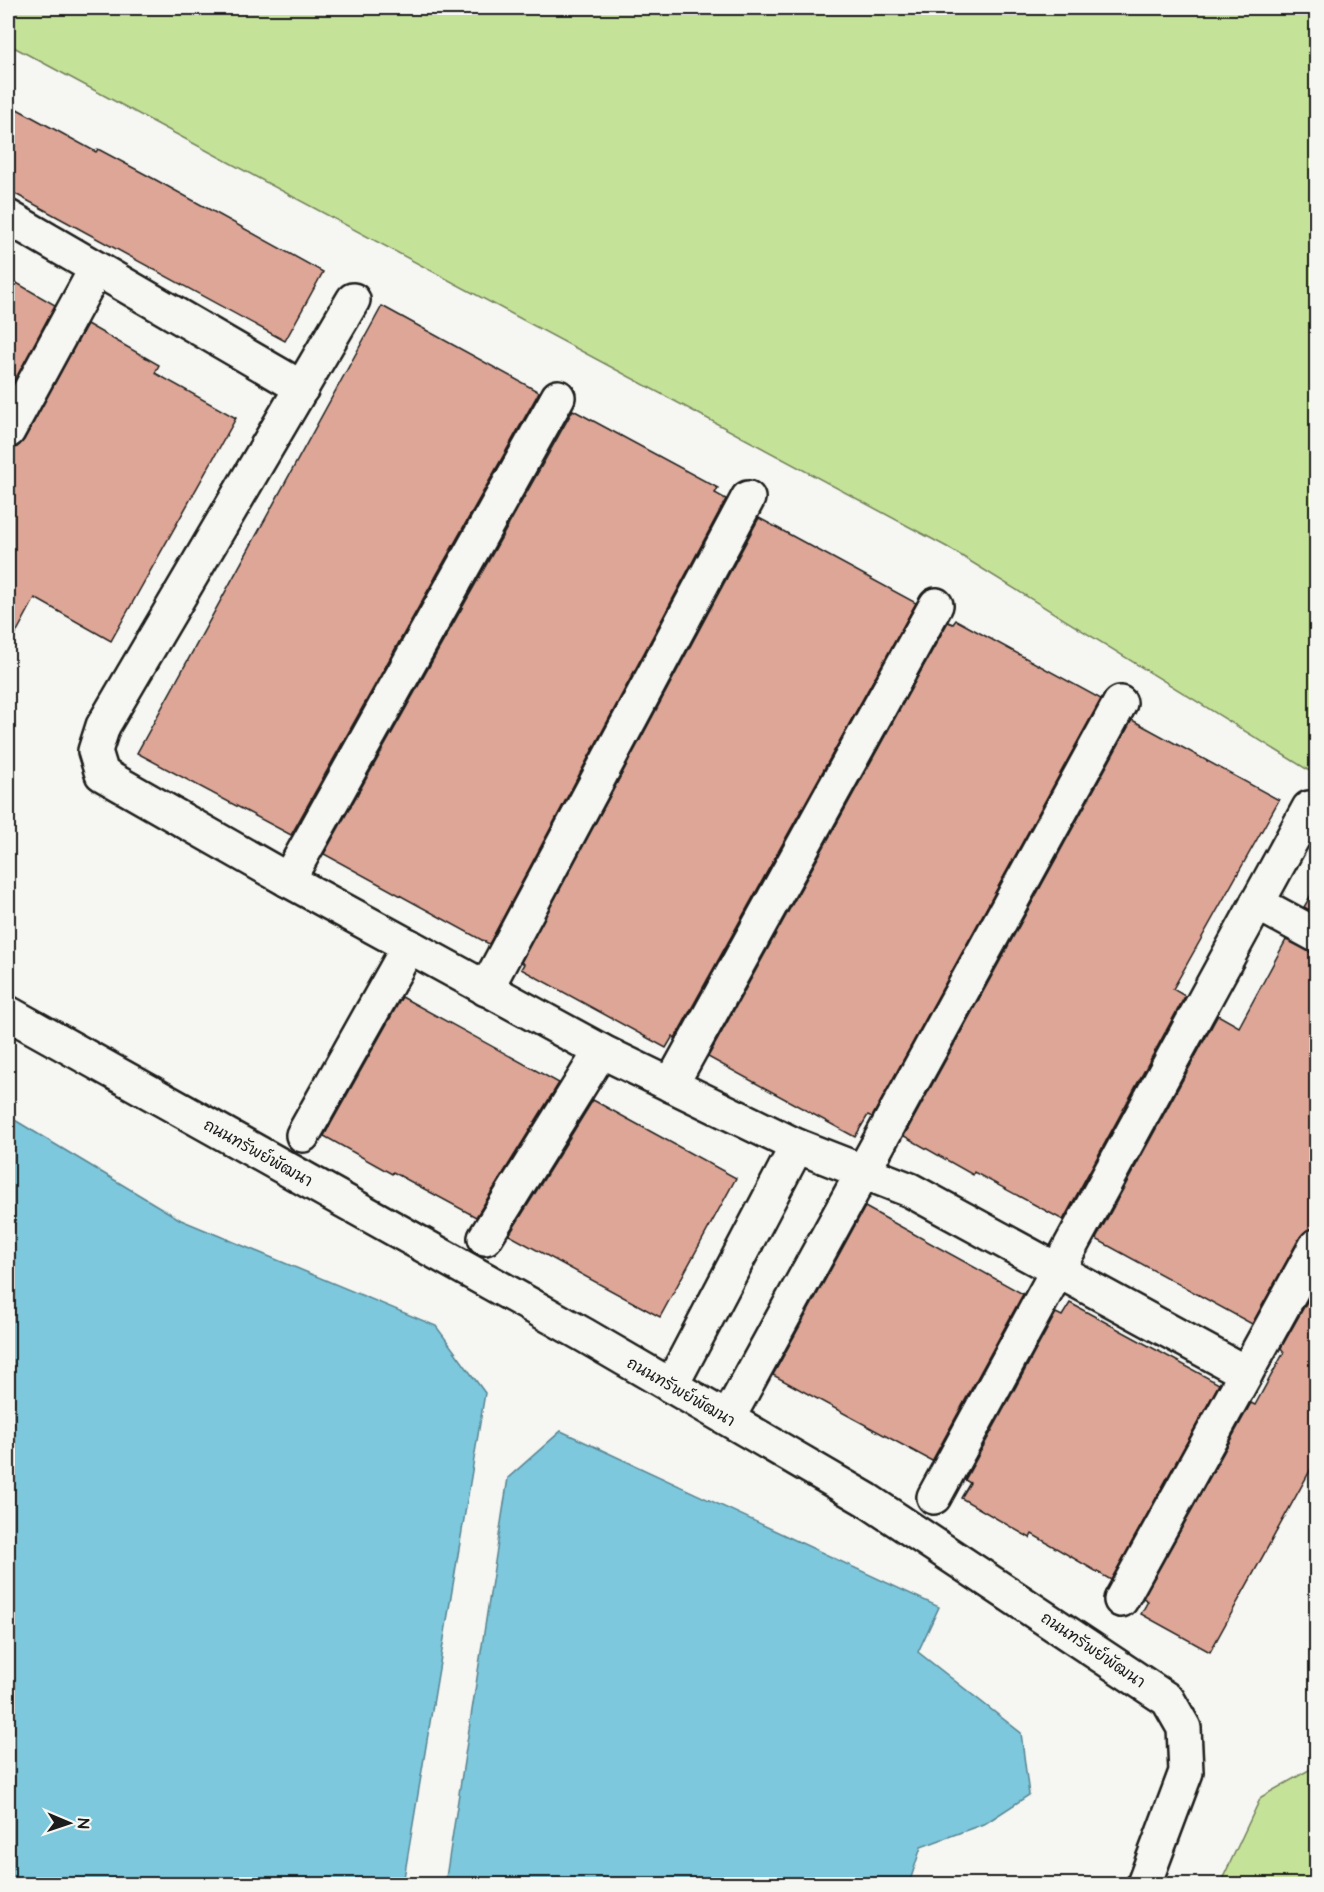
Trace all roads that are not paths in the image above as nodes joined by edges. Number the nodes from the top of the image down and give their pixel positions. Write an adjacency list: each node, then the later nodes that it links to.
1 (8, 217): 2 (street)
2 (96, 268): 4 (street); 6 (street)
3 (353, 300): 4 (street)
4 (302, 388): 11 (street)
5 (558, 397): 11 (street)
6 (8, 431)
7 (748, 498): 15 (street)
8 (936, 605): 18 (street)
9 (1120, 703): 21 (street)
10 (1309, 808): 12 (street)
11 (288, 880): 14 (street)
12 (1257, 903): 13 (street); 24 (street)
13 (1317, 935)
14 (409, 946): 15 (street); 19 (street)
15 (486, 989): 17 (street)
16 (8, 1013): 26 (street, ถนนทรัพย์พัฒนา)
17 (601, 1051): 18 (street); 22 (street)
18 (671, 1085): 20 (street)
19 (303, 1135)
20 (797, 1146): 21 (street); 26 (street)
21 (862, 1171): 24 (street); 27 (street)
22 (485, 1238)
23 (1317, 1246): 25 (street)
24 (1058, 1270): 25 (street); 28 (street)
25 (1246, 1373): 29 (street)
26 (671, 1386): 27 (street, ถนนทรัพย์พัฒนา)
27 (728, 1418): 30 (street, ถนนทรัพย์พัฒนา)
28 (934, 1497)
29 (1121, 1600)
30 (1139, 1884)

